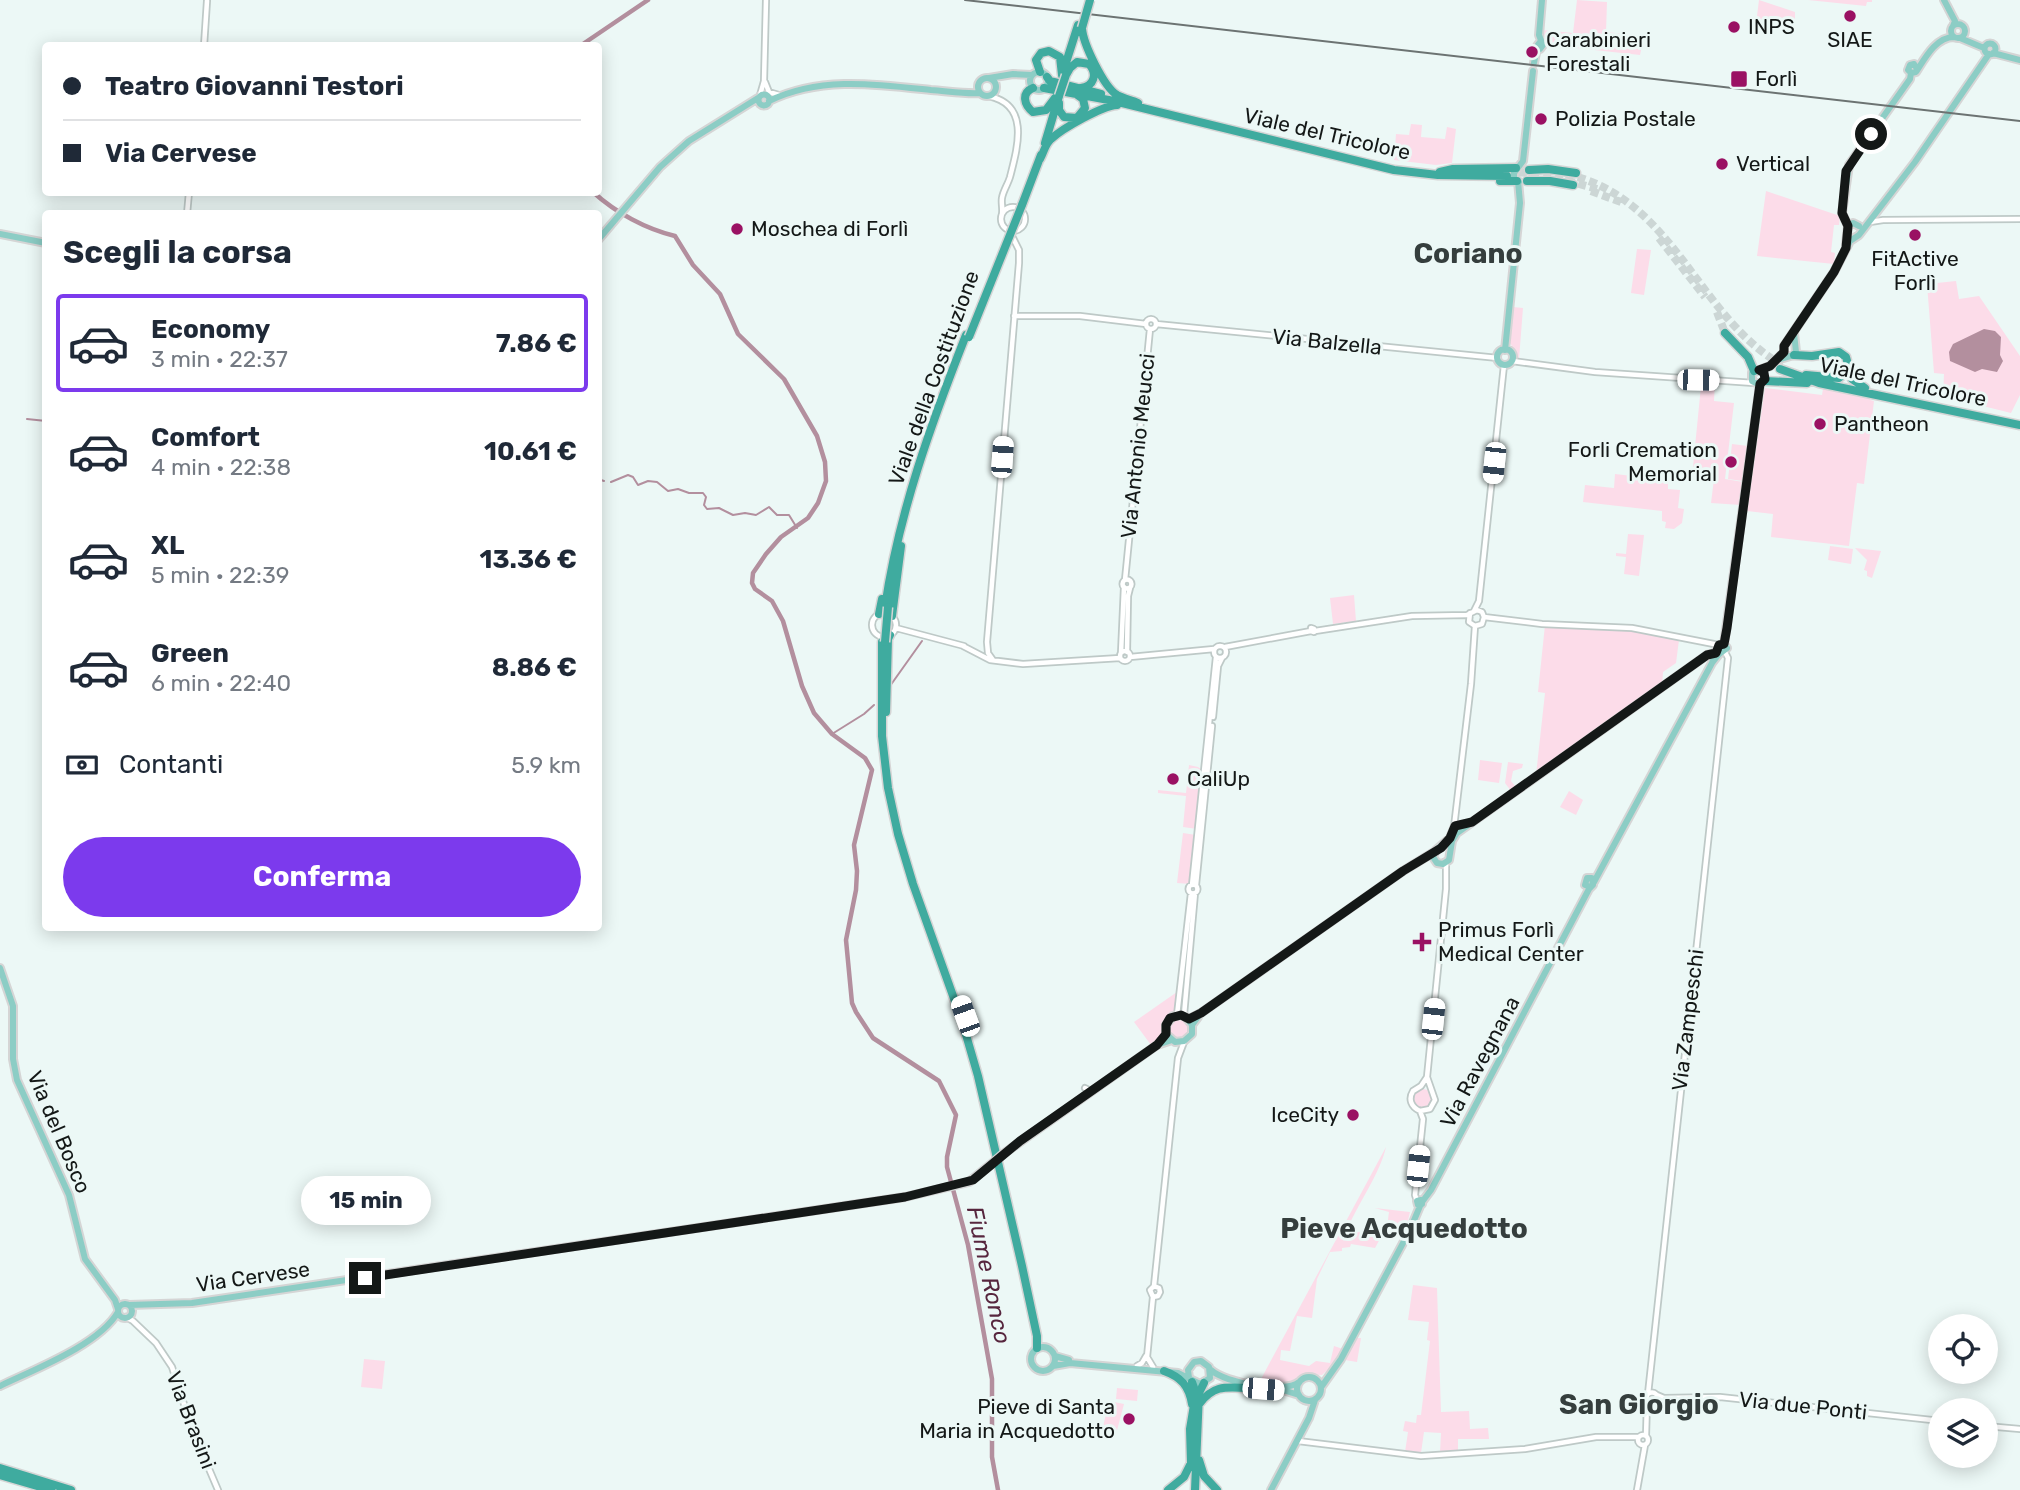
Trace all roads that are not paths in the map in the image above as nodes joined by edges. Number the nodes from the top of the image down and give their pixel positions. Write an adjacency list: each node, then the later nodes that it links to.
1 (207, 0): 10 (street)
2 (766, 0): 19 (street)
3 (1088, 0): 7 (highway, bridge); 16 (highway, bridge)
4 (1542, 0): 11 (main road)
5 (1945, 0): 6 (main road); 8 (main road)
6 (1952, 15): 8 (main road); 9 (main road)
7 (1082, 28): 14 (highway); 16 (highway)
8 (1957, 32): 9 (main road); 12 (main road); 15 (main road)
9 (1943, 36): 15 (main road)
10 (204, 42)
11 (1538, 50)
12 (1989, 50): 13 (main road); 40 (main road)
13 (2020, 59)
14 (1095, 67): 16 (highway); 22 (highway); 28 (highway)
15 (1915, 69): 45 (main road)
16 (1064, 75): 18 (highway); 26 (highway, bridge)
17 (989, 78): 18 (main road); 20 (main road); 23 (main road)
18 (1036, 79): 21 (main road); 21 (main road); 22 (highway); 23 (main road); 26 (highway)
19 (764, 81): 25 (street); 27 (street)
20 (979, 83): 23 (main road); 24 (main road)
21 (1044, 88): 22 (highway)
22 (1077, 91): 26 (highway); 28 (highway)
23 (989, 92): 24 (main road); 37 (street)
24 (961, 93): 25 (main road)
25 (780, 95): 27 (main road)
26 (1058, 96): 29 (highway); 38 (highway, Viale della Costituzione)
27 (764, 98): 47 (main road)
28 (1141, 106): 29 (highway); 32 (highway, Viale del Tricolore)
29 (1040, 159): 38 (highway)
30 (1517, 168): 31 (main road); 31 (main road); 32 (highway); 35 (main road)
31 (1527, 169): 33 (highway); 35 (main road)
32 (1439, 173): 34 (highway, Viale del Tricolore); 35 (highway)
33 (1576, 173)
34 (1507, 174)
35 (1522, 181): 36 (highway); 56 (main road)
36 (1573, 186)
37 (1006, 190): 38 (street); 39 (street)
38 (1018, 205): 39 (street); 42 (street); 55 (highway, Viale della Costituzione, bridge)
39 (1002, 214): 44 (street)
40 (1871, 219): 41 (street); 43 (main road)
41 (2020, 219)
42 (1020, 229): 44 (street); 49 (street)
43 (1860, 229): 45 (main road); 45 (main road)
44 (1009, 230): 49 (street)
45 (1849, 232): 53 (main road)
46 (0, 234): 48 (main road)
47 (602, 235)
48 (42, 240)
49 (1016, 242): 50 (street)
50 (1014, 316): 52 (street); 77 (street)
51 (1156, 324): 52 (street); 52 (street, Via Balzella); 58 (street, Via Balzella)
52 (1148, 326): 83 (street, Via Antonio Meucci)
53 (1796, 328): 57 (main road); 57 (main road)
54 (1725, 333): 64 (highway)
55 (967, 336): 69 (highway, Viale della Costituzione); 71 (highway, Viale della Costituzione)
56 (1506, 349): 58 (main road); 59 (main road)
57 (1794, 352): 60 (highway); 62 (main road, Via Ravegnana)
58 (1498, 358): 61 (main road)
59 (1512, 361): 61 (main road); 64 (street)
60 (1848, 362): 63 (highway); 66 (highway)
61 (1504, 365): 70 (street)
62 (1780, 365): 63 (highway, Viale del Tricolore); 64 (main road, Via Ravegnana); 65 (highway, Viale del Tricolore)
63 (1806, 375): 66 (highway, Viale del Tricolore)
64 (1758, 377): 65 (highway); 81 (main road, Via Ravegnana)
65 (1819, 383): 67 (highway, Viale del Tricolore)
66 (1868, 389): 67 (highway, Viale del Tricolore)
67 (1908, 399): 68 (highway, Viale del Tricolore)
68 (2018, 423)
69 (905, 523): 71 (highway, Viale della Costituzione); 74 (highway)
70 (1479, 601): 72 (street); 73 (street)
71 (884, 609): 74 (street); 76 (highway, Viale della Costituzione, bridge); 76 (street)
72 (1471, 614): 73 (street); 75 (street); 79 (street)
73 (1483, 615): 75 (street); 81 (street)
74 (892, 616): 76 (street)
75 (1475, 626): 85 (street)
76 (886, 636): 78 (street); 107 (highway, Viale della Costituzione)
77 (987, 642): 78 (street); 84 (street)
78 (963, 646): 84 (street)
79 (1234, 646): 80 (street); 82 (street)
80 (1224, 647): 82 (street); 82 (street)
81 (1719, 652): 85 (main road, Via Cervese); 105 (main road, Via Ravegnana); 124 (street, Via Zampeschi)
82 (1217, 654): 83 (street); 91 (street)
83 (1125, 655): 84 (street)
84 (991, 660)
85 (1457, 828): 86 (main road, Via Cervese); 87 (main road)
86 (1438, 850): 87 (main road); 88 (main road); 89 (main road, Via Cervese)
87 (1450, 853): 88 (main road)
88 (1440, 863): 89 (main road, Via Cervese); 97 (street)
89 (1414, 864): 91 (main road, Via Cervese)
90 (0, 968): 106 (main road, Via del Bosco)
91 (1186, 1018): 92 (main road, Via Cervese); 94 (main road, Via Cervese)
92 (1166, 1034): 93 (main road); 95 (main road, Via Cervese)
93 (1173, 1041): 94 (main road, Via Cervese); 95 (main road, Via Cervese); 96 (street)
94 (1184, 1041): 96 (street)
95 (1157, 1045): 101 (main road, Via Cervese)
96 (1178, 1058): 108 (street)
97 (1427, 1077): 98 (street); 99 (street)
98 (1421, 1086): 99 (street); 102 (street)
99 (1431, 1089): 103 (street)
100 (1070, 1098): 101 (street)
101 (1079, 1100): 106 (main road, Via Cervese, bridge)
102 (1420, 1111): 103 (street); 104 (street)
103 (1427, 1111): 104 (street)
104 (1423, 1119): 105 (street)
105 (1420, 1201): 114 (main road, Via Ravegnana)
106 (126, 1312): 121 (main road, Via Cervese); 142 (street, Via Brasini)
107 (1041, 1348): 109 (main road); 110 (main road)
108 (1147, 1351): 111 (street); 112 (street)
109 (1055, 1356): 110 (main road); 111 (main road)
110 (1054, 1366): 116 (main road)
111 (1137, 1366): 112 (main road)
112 (1153, 1367): 113 (main road)
113 (1189, 1367): 115 (main road); 118 (main road)
114 (1335, 1368): 117 (main road); 122 (main road, Via Ravegnana)
115 (1211, 1370): 119 (main road); 120 (main road)
116 (1164, 1371): 118 (main road); 130 (highway)
117 (1314, 1377): 120 (main road); 122 (main road)
118 (1191, 1380): 119 (main road); 130 (highway)
119 (1206, 1382): 123 (main road); 128 (highway)
120 (1299, 1382): 125 (main road)
121 (0, 1386)
122 (1322, 1387): 127 (main road)
123 (1256, 1388): 125 (main road); 128 (highway)
124 (1651, 1393): 126 (street, Via due Ponti); 129 (street); 129 (street)
125 (1301, 1397): 127 (main road); 132 (main road)
126 (1664, 1398): 129 (street, Via due Ponti); 131 (street, Via due Ponti)
127 (1315, 1400): 132 (main road)
128 (1200, 1403): 137 (highway)
129 (1651, 1404): 135 (street)
130 (1192, 1411): 137 (highway)
131 (1928, 1420)
132 (1306, 1424): 136 (main road)
133 (1998, 1427): 134 (street)
134 (2020, 1429)
135 (1642, 1440): 136 (street); 147 (street)
136 (1298, 1441): 146 (main road)
137 (1194, 1448): 143 (highway); 144 (highway); 145 (highway)
138 (0, 1468): 141 (highway)
139 (0, 1475): 140 (highway)
140 (51, 1490)
141 (71, 1490)
142 (218, 1490)
143 (1168, 1490)
144 (1195, 1490)
145 (1217, 1490)
146 (1271, 1490)
147 (1637, 1490)

